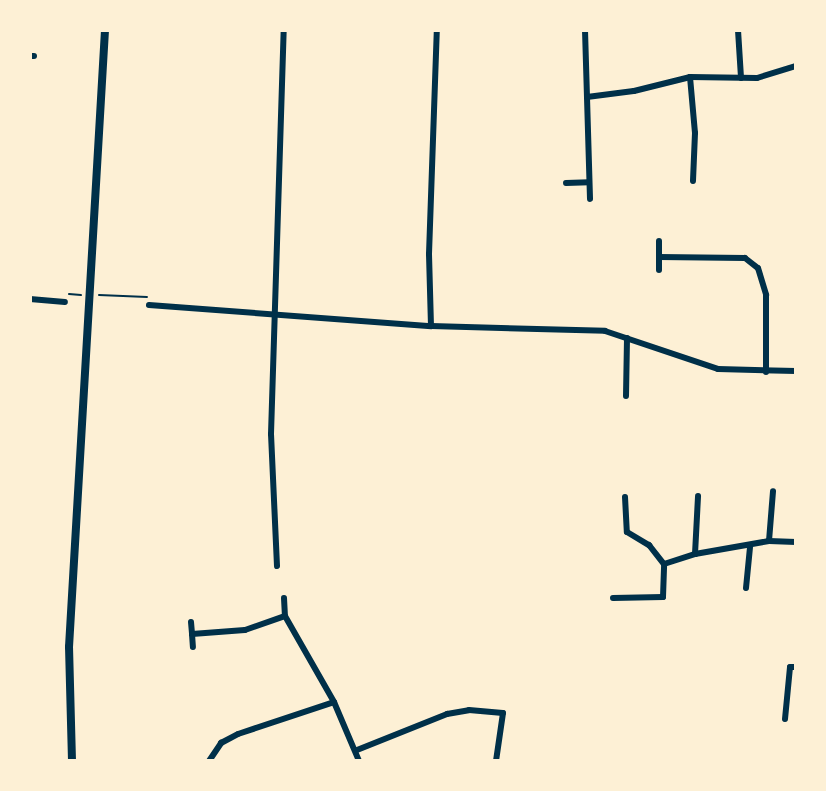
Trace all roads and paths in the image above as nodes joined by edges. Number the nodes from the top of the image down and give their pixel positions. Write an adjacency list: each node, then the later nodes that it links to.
1 (105, 30): 48 (main road)
2 (284, 30): 22 (street)
3 (437, 30): 23 (street)
4 (585, 30): 9 (street)
5 (738, 30): 8 (street)
6 (796, 66): 8 (street)
7 (690, 77): 8 (street); 9 (street); 10 (street)
8 (741, 78)
9 (587, 97): 11 (street)
10 (693, 181)
11 (589, 182): 12 (street); 13 (street)
12 (566, 183)
13 (590, 199)
14 (659, 241): 15 (street)
15 (659, 257): 16 (street); 26 (street)
16 (658, 270)
17 (65, 294): 18 (path)
18 (149, 297)
19 (30, 299): 20 (street)
20 (65, 302)
21 (149, 305): 22 (street)
22 (273, 312): 23 (street); 36 (street)
23 (431, 326): 24 (street)
24 (627, 338): 26 (street); 27 (street)
25 (796, 371): 26 (street)
26 (766, 372)
27 (626, 396)
28 (773, 490): 31 (street)
29 (698, 496): 34 (street)
30 (625, 497): 35 (street)
31 (769, 541): 32 (street); 33 (street)
32 (796, 542)
33 (750, 547): 34 (street); 37 (street)
34 (695, 554): 35 (street)
35 (664, 564): 39 (street)
36 (277, 566)
37 (746, 588)
38 (284, 598): 40 (street)
39 (612, 598)
40 (285, 616): 42 (street); 45 (street)
41 (191, 622): 42 (street)
42 (192, 634): 43 (street)
43 (193, 647)
44 (796, 667): 46 (street)
45 (334, 702): 47 (street); 49 (street)
46 (785, 719)
47 (357, 750): 50 (street); 51 (street)
48 (72, 761)
49 (209, 761)
50 (359, 761)
51 (496, 761)

